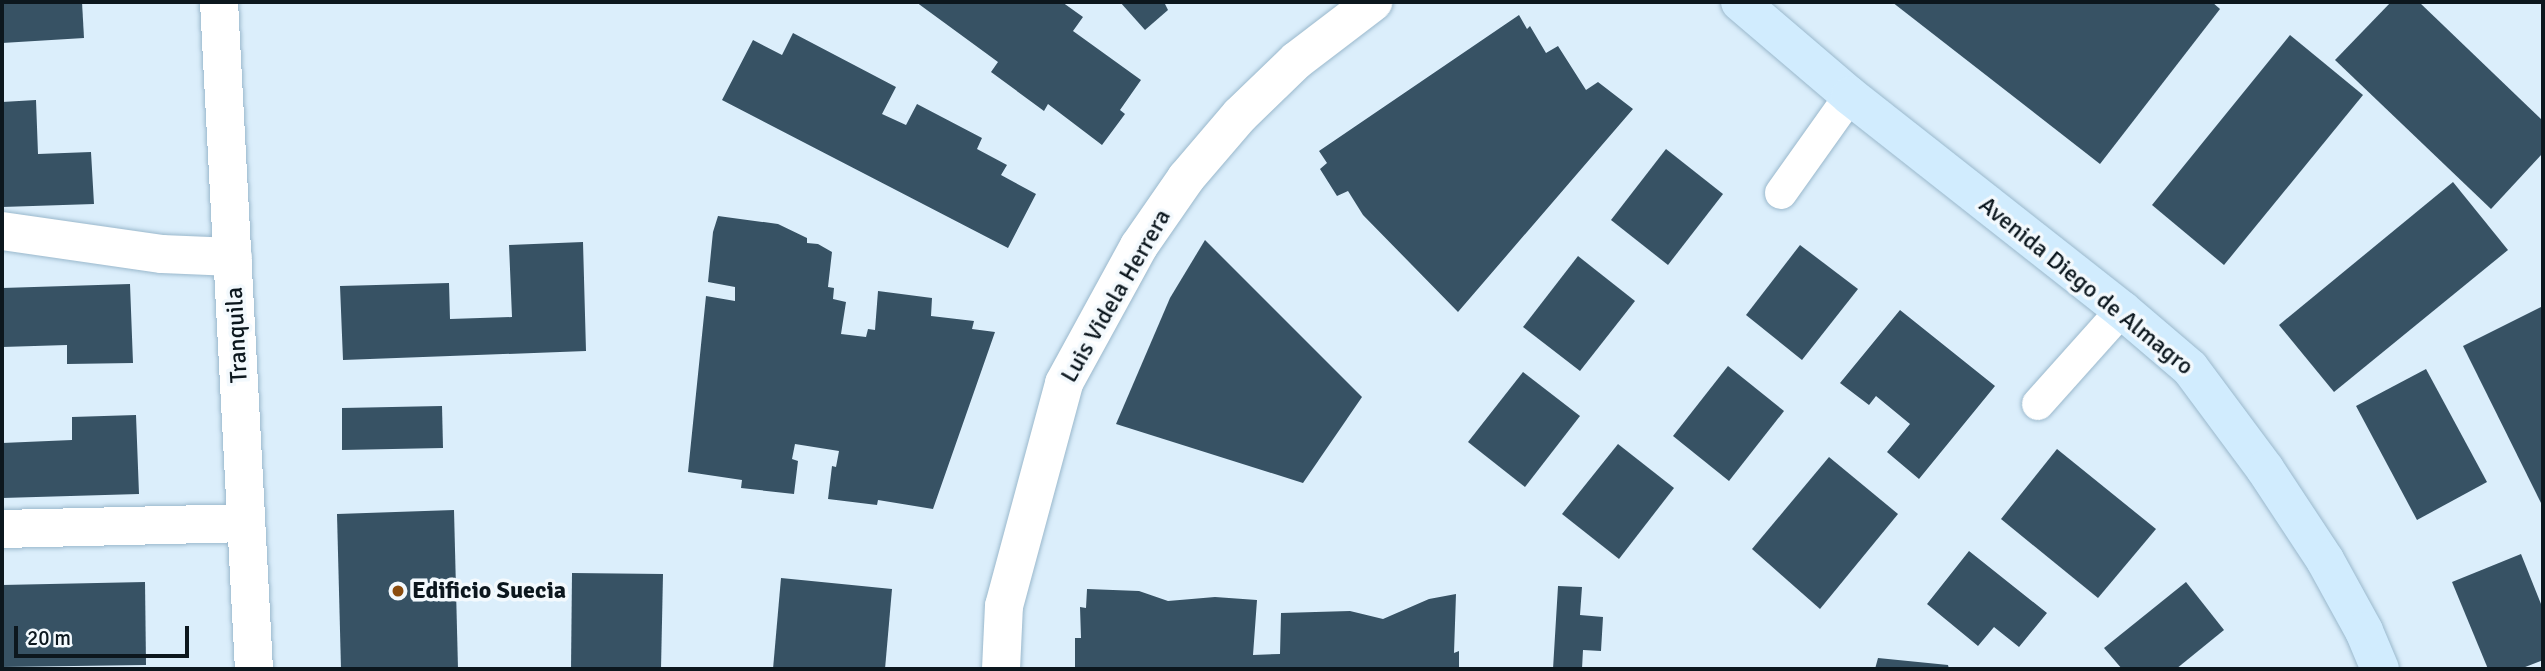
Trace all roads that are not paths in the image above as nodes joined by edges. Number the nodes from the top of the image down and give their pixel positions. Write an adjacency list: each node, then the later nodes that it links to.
1 (219, 2): 7 (street, Tranquila)
2 (1373, 2): 13 (street, Luis Videla Herrera)
3 (1740, 2): 4 (street, Avenida Diego de Almagro)
4 (1850, 96): 5 (lane); 8 (street, Avenida Diego de Almagro)
5 (1781, 193)
6 (2, 231): 7 (street)
7 (233, 257): 10 (street, Tranquila)
8 (2122, 310): 9 (lane); 14 (street, Avenida Diego de Almagro)
9 (2038, 404)
10 (246, 523): 11 (street); 12 (street, Tranquila)
11 (2, 529)
12 (254, 669)
13 (1001, 669)
14 (2380, 669)

